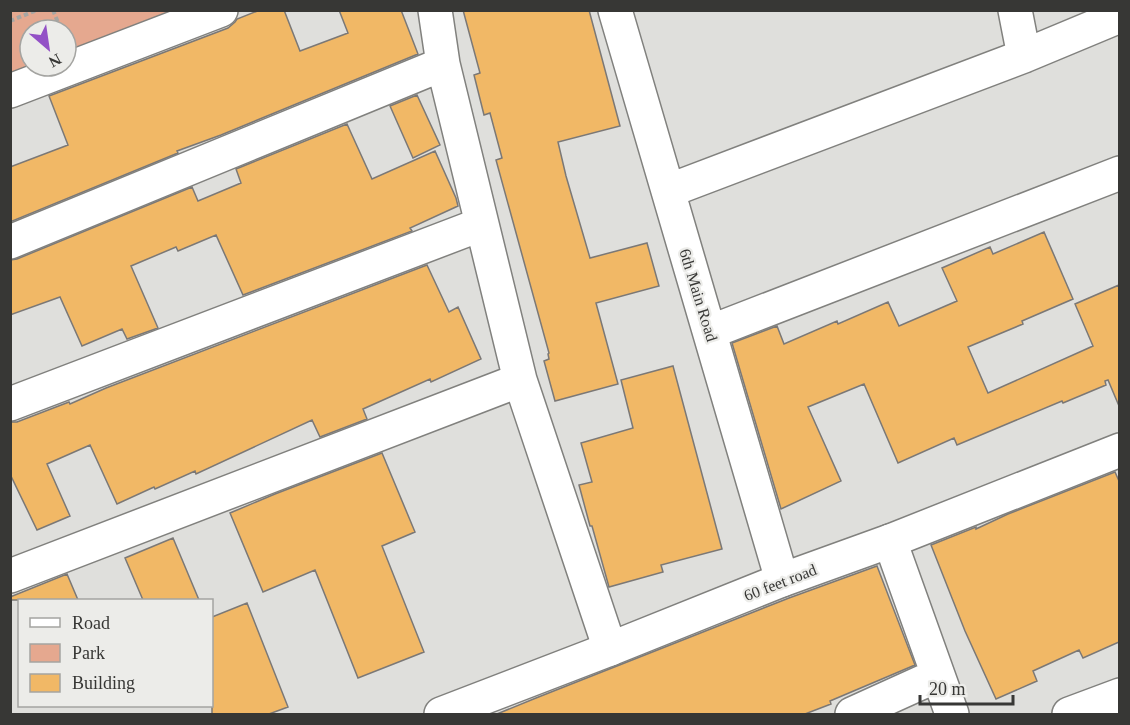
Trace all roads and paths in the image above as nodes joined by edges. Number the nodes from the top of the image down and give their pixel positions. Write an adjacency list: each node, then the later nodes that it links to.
1 (37, 10): 7 (path)
2 (222, 10): 10 (street)
3 (435, 10): 9 (street)
4 (615, 10): 12 (street, 6th Main Road)
5 (1015, 10): 8 (street)
6 (1119, 16): 8 (street)
7 (10, 21)
8 (1024, 56): 12 (street)
9 (443, 64): 13 (street); 14 (street)
10 (10, 91)
11 (1119, 173): 15 (street)
12 (668, 190): 15 (street, 6th Main Road)
13 (482, 224): 16 (street); 17 (street)
14 (10, 242)
15 (710, 332): 21 (street, 6th Main Road)
16 (520, 380): 20 (street); 22 (street)
17 (10, 404)
18 (1119, 450): 19 (street, 60 feet road)
19 (890, 542): 21 (street, 60 feet road); 23 (street)
20 (10, 576)
21 (782, 580): 22 (street, 60 feet road)
22 (610, 649): 25 (street, 60 feet road)
23 (938, 675): 26 (street); 27 (street)
24 (1119, 695): 28 (street)
25 (441, 714)
26 (852, 714)
27 (952, 714)
28 (1069, 714)

